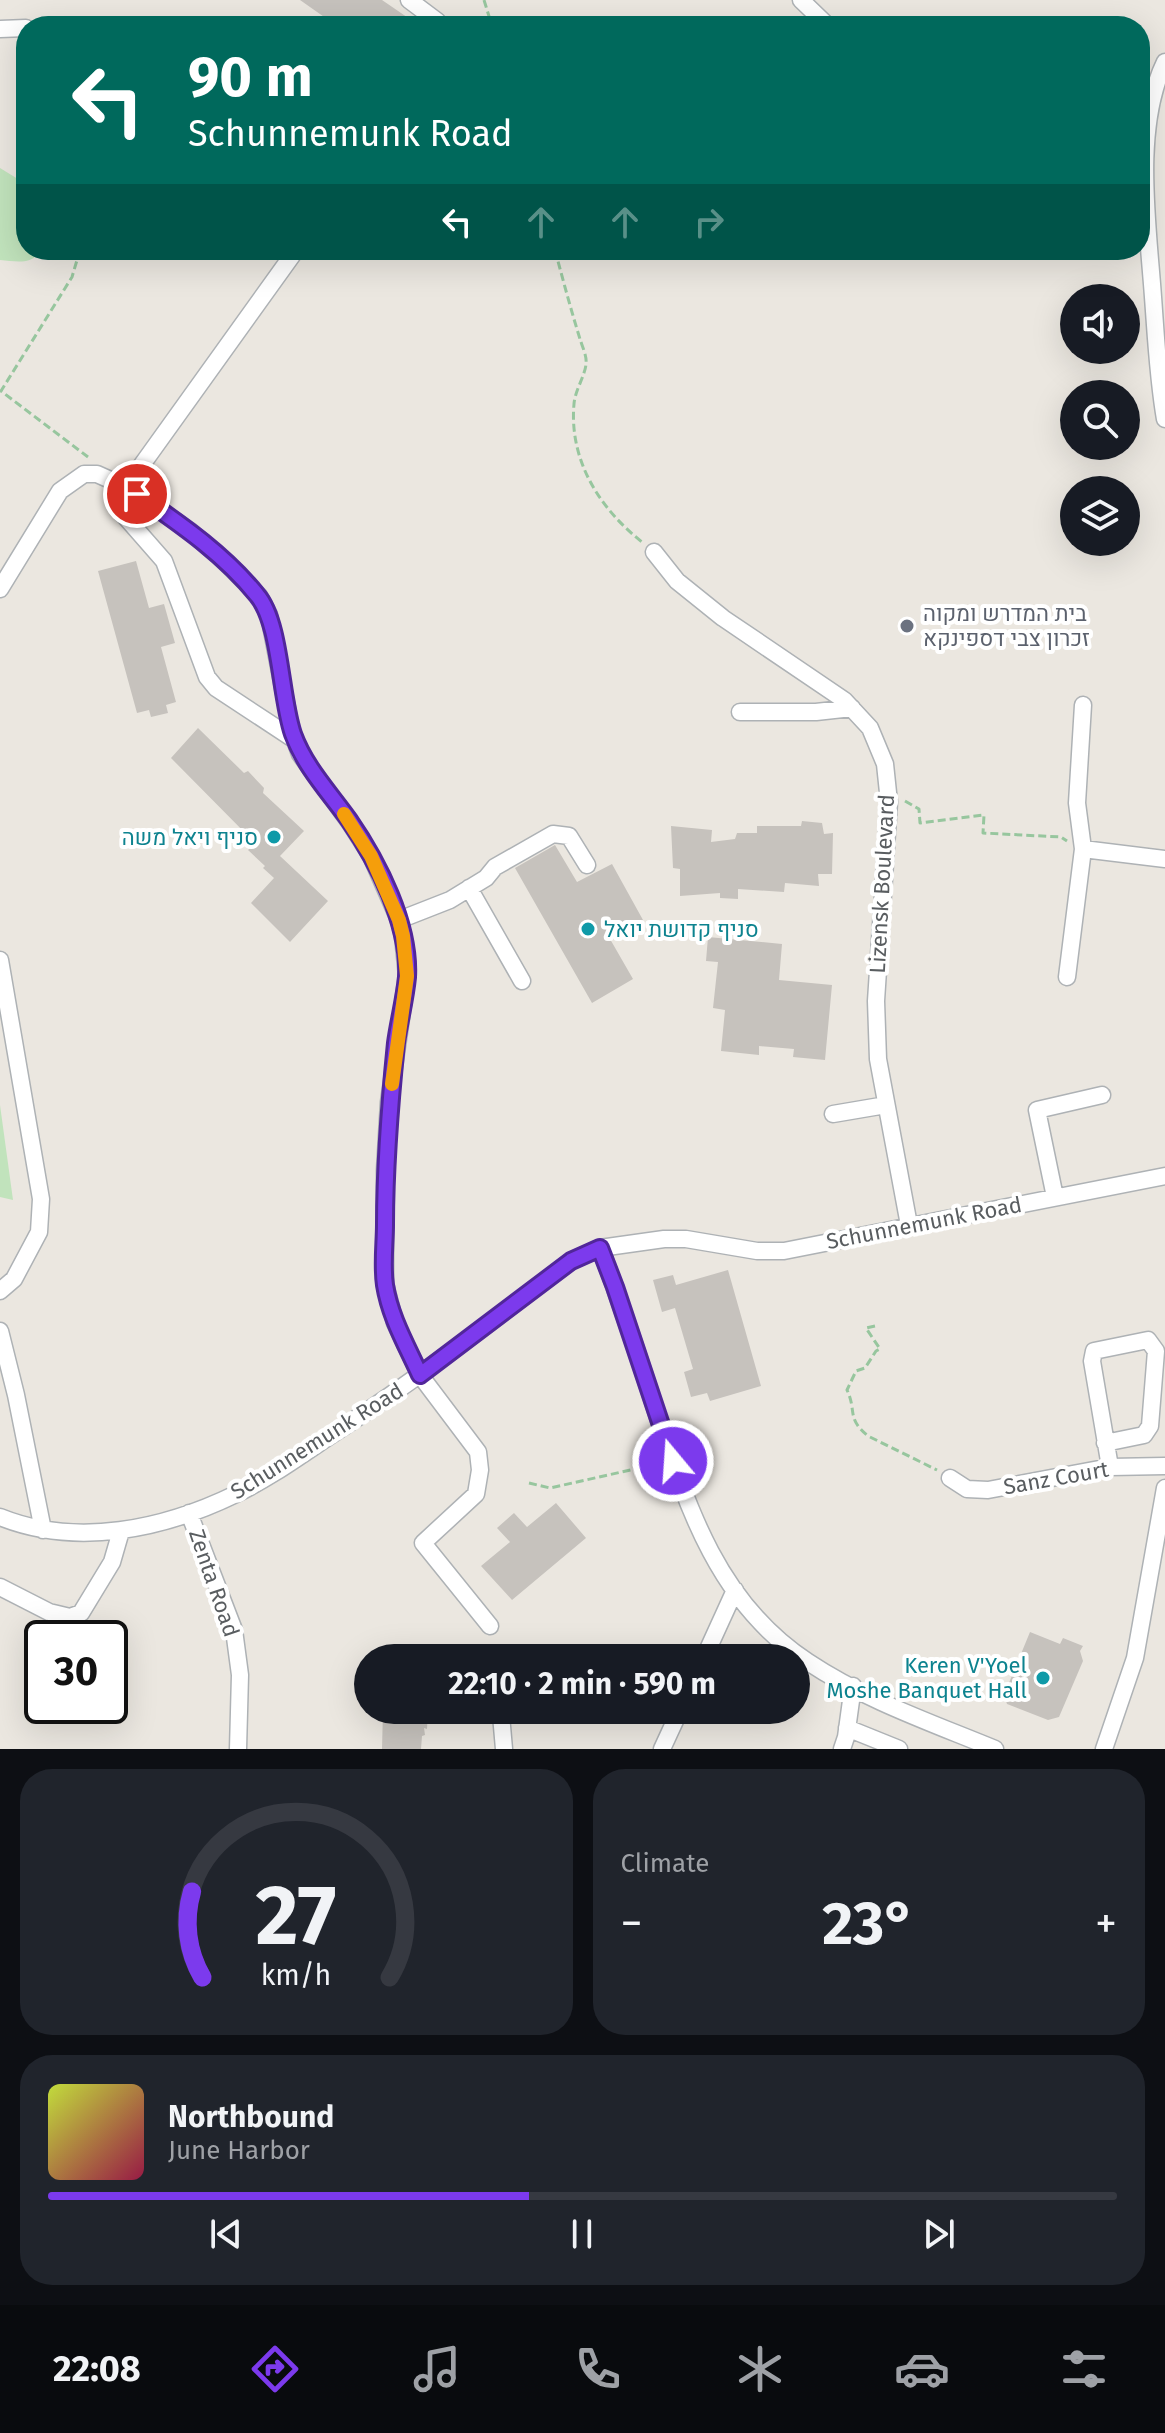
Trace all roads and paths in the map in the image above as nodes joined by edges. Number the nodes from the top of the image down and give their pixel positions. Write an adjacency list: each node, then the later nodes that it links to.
1 (409, 0): 3 (street)
2 (801, 0): 4 (street)
3 (430, 16)
4 (818, 16)
5 (1165, 62): 6 (street)
6 (1150, 104)
7 (1150, 246): 11 (street)
8 (77, 260): 12 (path)
9 (289, 260): 13 (street)
10 (558, 260): 14 (path)
11 (1165, 419)
12 (97, 474): 13 (street); 15 (street)
13 (131, 490): 19 (street); 19 (street)
14 (654, 552): 17 (street, Lizensk Boulevard)
15 (0, 589)
16 (1083, 705): 21 (street)
17 (852, 708): 18 (street); 20 (street, Lizensk Boulevard)
18 (740, 712)
19 (295, 740): 25 (street)
20 (889, 802): 21 (path); 30 (street, Lizensk Boulevard)
21 (1083, 849): 22 (street); 27 (street)
22 (1165, 859)
23 (587, 865): 24 (street)
24 (469, 888): 25 (street); 28 (street)
25 (399, 920): 40 (street)
26 (0, 960): 36 (street)
27 (1067, 977)
28 (522, 981)
29 (1102, 1095): 33 (street)
30 (886, 1105): 31 (street); 34 (street, Lizensk Boulevard)
31 (833, 1114)
32 (1165, 1176): 33 (street, Schunnemunk Road)
33 (1055, 1197): 34 (street, Schunnemunk Road)
34 (909, 1225): 35 (street, Schunnemunk Road)
35 (600, 1248): 40 (street, Schunnemunk Road); 42 (street)
36 (0, 1291)
37 (875, 1326): 45 (path)
38 (0, 1331): 50 (street)
39 (1160, 1351): 41 (street); 41 (street)
40 (420, 1375): 48 (street, Schunnemunk Road); 54 (street)
41 (1105, 1443): 44 (street)
42 (673, 1461): 46 (path); 53 (street)
43 (1165, 1466): 44 (street, Sanz Court)
44 (1110, 1467): 45 (street, Sanz Court)
45 (950, 1478)
46 (529, 1483)
47 (1165, 1488): 66 (street)
48 (189, 1513): 51 (street, Schunnemunk Road); 60 (street, Zenta Road)
49 (0, 1517): 50 (street, Schunnemunk Road)
50 (43, 1530): 51 (street, Schunnemunk Road)
51 (121, 1531): 52 (street)
52 (0, 1587)
53 (735, 1590): 55 (street); 56 (street)
54 (490, 1626)
55 (710, 1644)
56 (853, 1686): 59 (street); 65 (street)
57 (502, 1724): 61 (street)
58 (674, 1724): 62 (street)
59 (847, 1728): 63 (street); 64 (street)
60 (238, 1749)
61 (504, 1749)
62 (662, 1749)
63 (842, 1749)
64 (899, 1749)
65 (995, 1749)
66 (1104, 1749)

